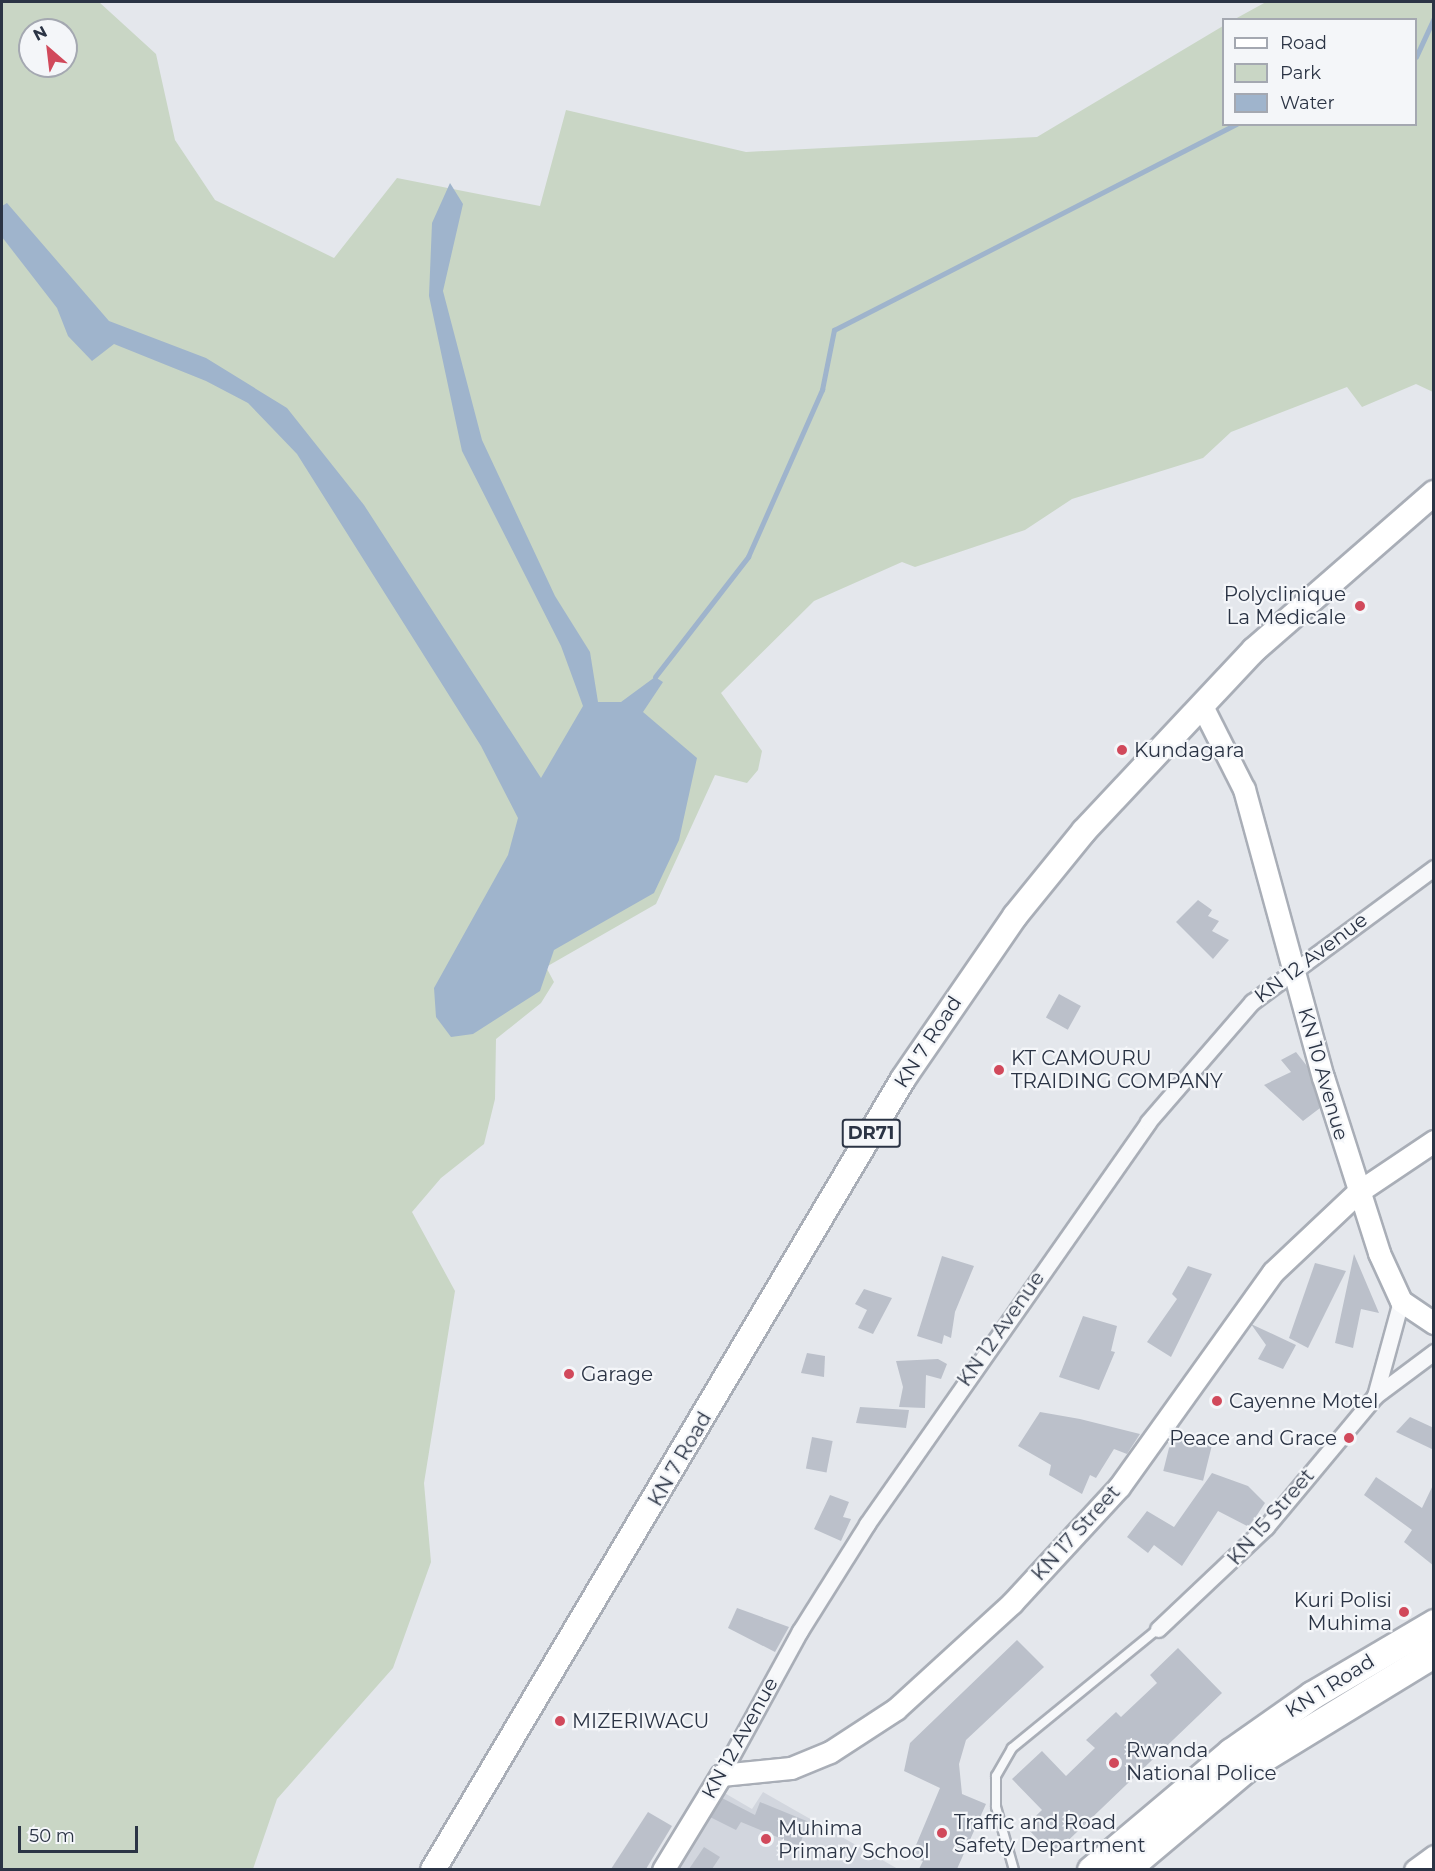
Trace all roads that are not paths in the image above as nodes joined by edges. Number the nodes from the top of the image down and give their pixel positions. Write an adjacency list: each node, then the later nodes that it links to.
1 (1434, 493): 2 (main road, KN 7 Road / DR71)
2 (1202, 706): 4 (street, KN 10 Avenue); 17 (main road, KN 7 Road / DR71)
3 (1434, 868): 4 (street, KN 12 Avenue)
4 (1293, 968): 6 (street, KN 10 Avenue); 14 (street, KN 12 Avenue)
5 (1434, 1141): 6 (street, KN 17 Street)
6 (1358, 1192): 7 (street, KN 10 Avenue); 14 (street, KN 17 Street)
7 (1401, 1301): 8 (street); 10 (street, KN 15 Street)
8 (1434, 1323)
9 (1434, 1352): 10 (street, KN 15 Street)
10 (1376, 1396): 12 (street, KN 15 Street)
11 (1434, 1623): 15 (highway, KN 1 Road)
12 (1158, 1629): 19 (lane)
13 (1434, 1653): 15 (highway, KN 1 Road)
14 (721, 1775): 18 (street, KN 12 Avenue)
15 (1201, 1789): 20 (highway, KN 1 Road); 21 (highway, KN 1 Road)
16 (1434, 1856): 22 (street)
17 (433, 1869)
18 (663, 1869)
19 (1014, 1869)
20 (1091, 1869)
21 (1125, 1869)
22 (1414, 1869)

